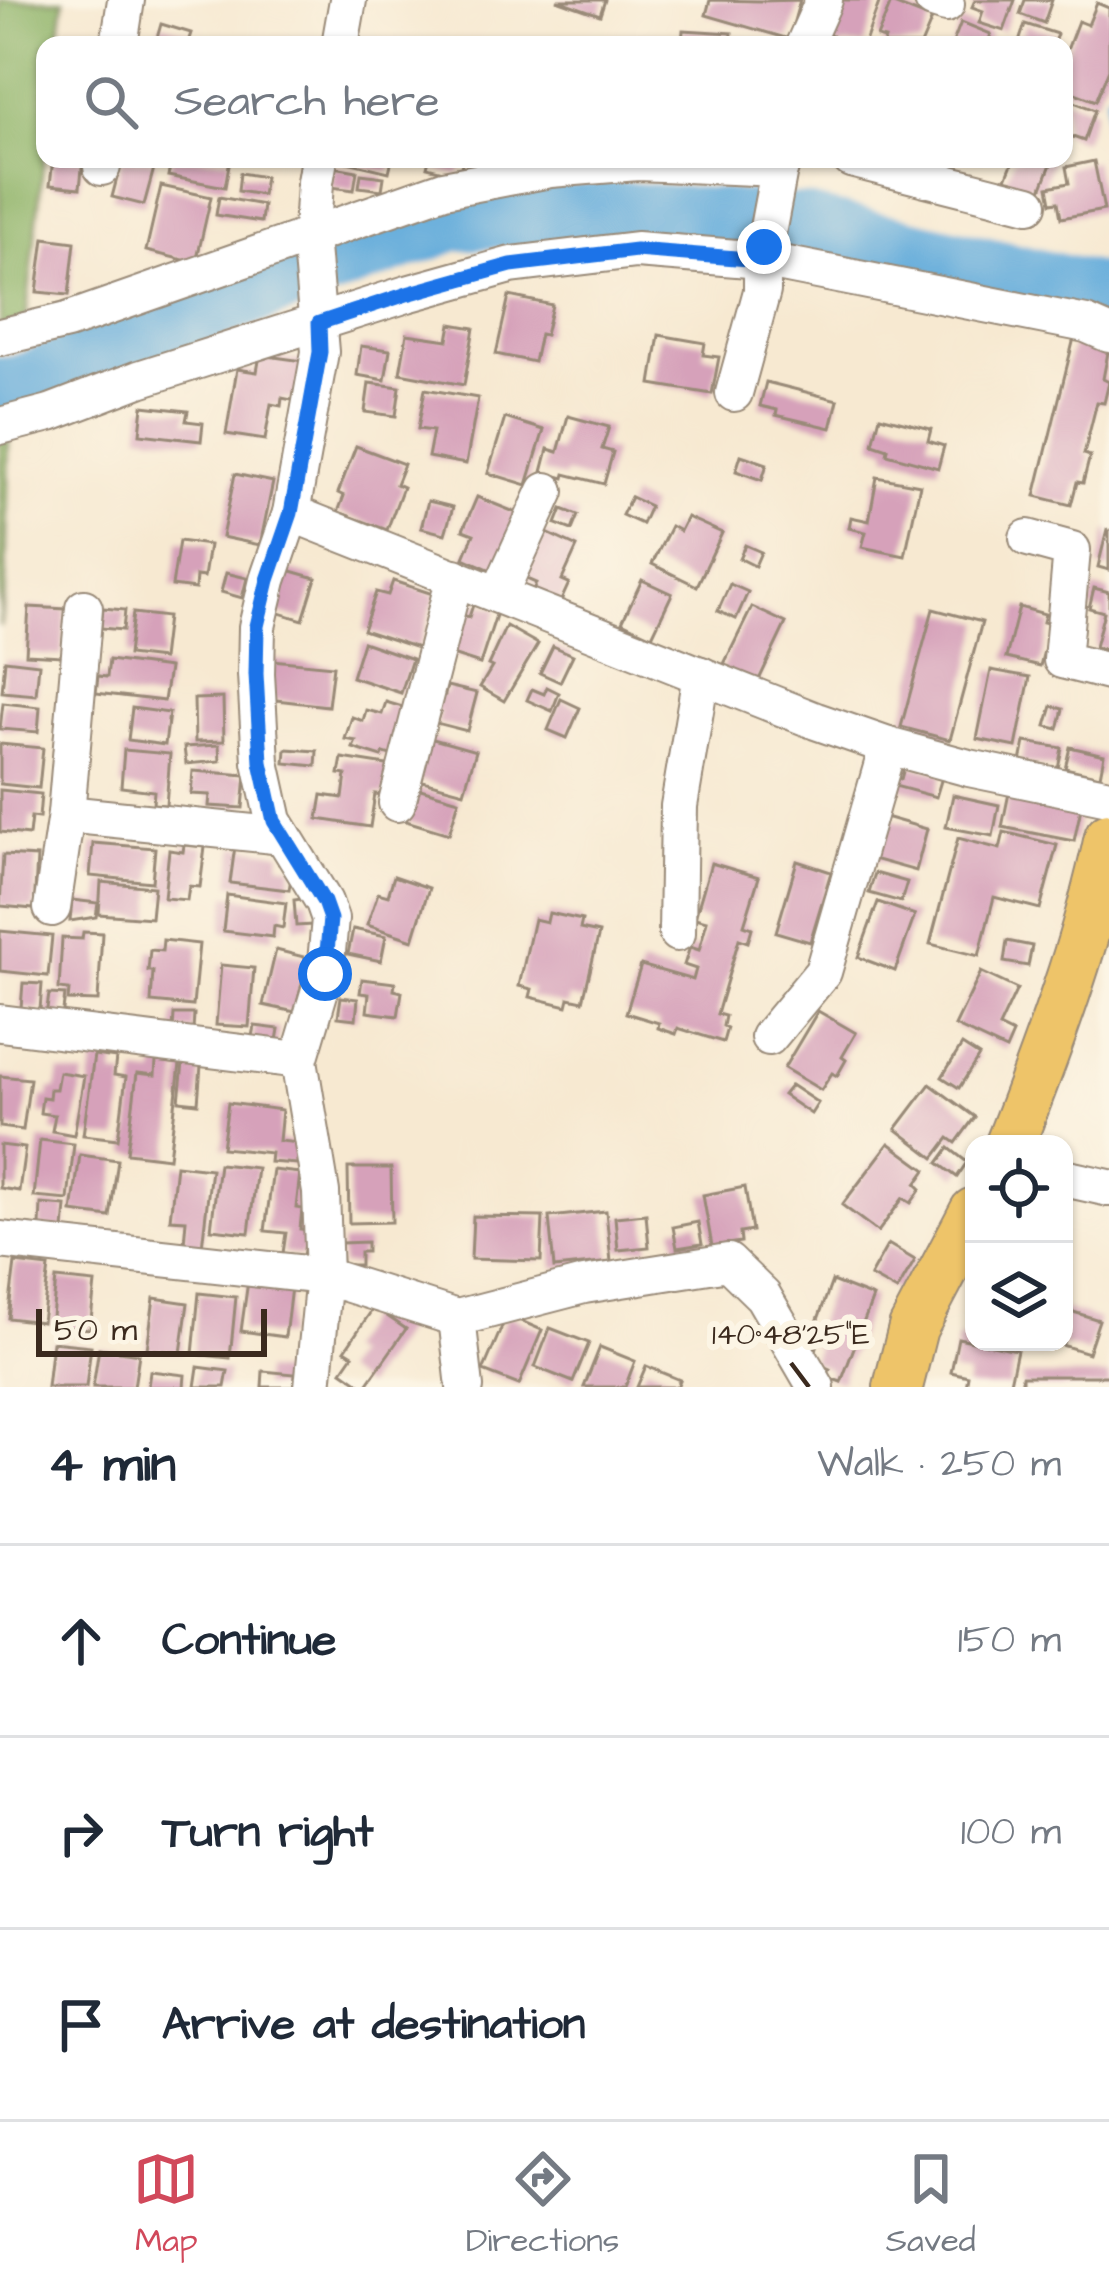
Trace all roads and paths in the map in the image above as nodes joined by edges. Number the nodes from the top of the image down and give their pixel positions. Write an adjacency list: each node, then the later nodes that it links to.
1 (126, 0): 4 (street)
2 (348, 0): 5 (street)
3 (824, 0): 6 (street)
4 (120, 36)
5 (342, 36)
6 (808, 36)
7 (317, 168): 12 (street)
8 (563, 168): 12 (street)
9 (887, 168): 11 (street)
10 (779, 169): 13 (street)
11 (1029, 204)
12 (311, 241): 14 (street); 16 (street)
13 (762, 253): 14 (street); 15 (street); 17 (street)
14 (318, 319): 18 (street); 20 (street)
15 (1109, 334)
16 (0, 337)
17 (734, 393)
18 (0, 426)
19 (546, 491): 23 (street)
20 (291, 513): 22 (street); 31 (street)
21 (1028, 538): 25 (street)
22 (455, 577): 23 (street); 29 (street)
23 (499, 594): 26 (street)
24 (84, 608): 30 (street)
25 (1109, 672)
26 (701, 675): 27 (street); 35 (street)
27 (888, 746): 28 (street); 37 (street)
28 (1109, 797)
29 (397, 803)
30 (66, 814): 31 (street); 34 (street)
31 (283, 836): 38 (street)
32 (1109, 837): 33 (main road)
33 (1102, 904): 39 (main road)
34 (52, 908)
35 (676, 933)
36 (0, 1023): 38 (street)
37 (769, 1037)
38 (299, 1060): 44 (street)
39 (1014, 1135)
40 (1073, 1180): 41 (street)
41 (1109, 1188)
42 (965, 1229): 49 (main road)
43 (0, 1240): 44 (street)
44 (324, 1276): 45 (street); 46 (street)
45 (458, 1318): 47 (street); 48 (street)
46 (313, 1387)
47 (465, 1387)
48 (816, 1387)
49 (898, 1387)

